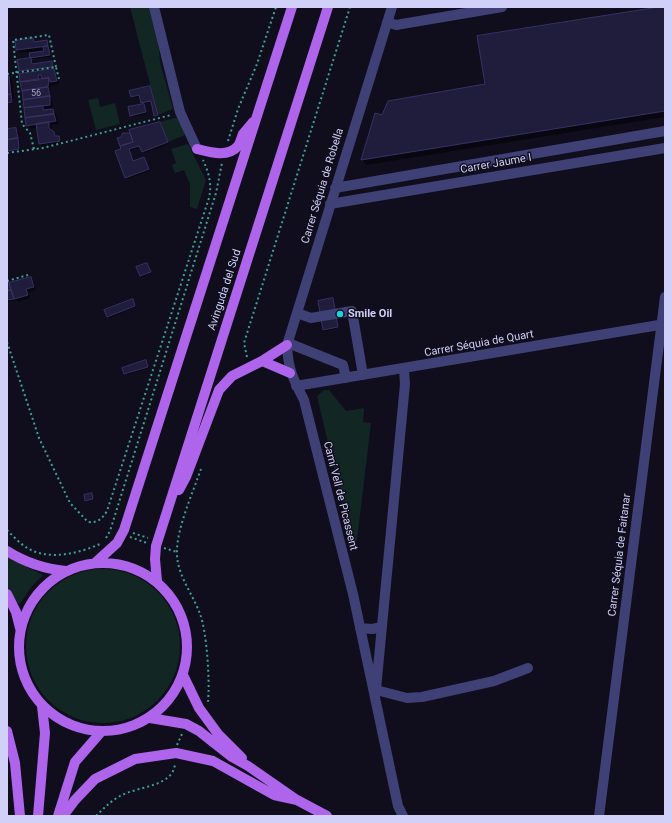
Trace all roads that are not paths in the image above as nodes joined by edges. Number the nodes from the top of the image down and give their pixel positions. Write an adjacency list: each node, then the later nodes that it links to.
1 (154, 7): 10 (street)
2 (292, 7): 7 (main road, Avinguda del Sud)
3 (328, 7): 23 (main road, Avinguda del Sud)
4 (392, 7): 6 (street, Carrer Séquia de Robella)
5 (502, 7): 6 (street)
6 (387, 22): 11 (street, Carrer Séquia de Robella)
7 (257, 117): 10 (main road); 25 (main road, Avinguda del Sud)
8 (665, 131): 11 (street, Carrer Jaume I)
9 (665, 148): 12 (street, Carrer Jaume I)
10 (196, 149)
11 (335, 188): 12 (street, Carrer Séquia de Robella)
12 (330, 204): 14 (street, Carrer Séquia de Robella)
13 (665, 297): 15 (street, Carrer Séquia de Faitanar)
14 (297, 313): 16 (street, Carrer Séquia de Robella); 20 (street)
15 (663, 324): 18 (street, Carrer Séquia de Quart); 47 (street, Carrer Séquia de Faitanar)
16 (288, 344): 17 (main road); 19 (street, Carrer Séquia de Robella); 21 (street)
17 (262, 361): 19 (main road); 23 (main road)
18 (404, 369): 20 (street, Carrer Séquia de Quart); 29 (street, Camí Vell de Picassent)
19 (290, 373): 22 (street, Camí Vell de Picassent)
20 (364, 375): 21 (street, Carrer Séquia de Quart)
21 (346, 378): 22 (street, Carrer Séquia de Quart)
22 (296, 386): 31 (street, Camí Vell de Picassent)
23 (168, 507): 27 (main road, Avinguda del Sud)
24 (7, 551): 26 (main road)
25 (95, 563): 26 (main road); 27 (main road)
26 (66, 571): 30 (main road)
27 (157, 581): 33 (main road)
28 (7, 594): 30 (main road)
29 (382, 627): 31 (street); 34 (street, Camí Vell de Picassent)
30 (20, 628): 35 (main road)
31 (360, 628): 34 (street, Camí Vell de Picassent)
32 (528, 668): 34 (street)
33 (183, 675): 36 (main road); 39 (main road)
34 (376, 695): 46 (street, Camí Vell de Picassent)
35 (42, 706): 38 (main road); 42 (main road)
36 (150, 718): 38 (main road); 39 (main road)
37 (7, 731): 41 (main road)
38 (101, 732): 43 (main road)
39 (248, 766): 40 (main road)
40 (297, 800): 44 (main road); 45 (main road)
41 (20, 816)
42 (38, 816)
43 (58, 816)
44 (63, 816)
45 (327, 816)
46 (403, 816)
47 (598, 816)

